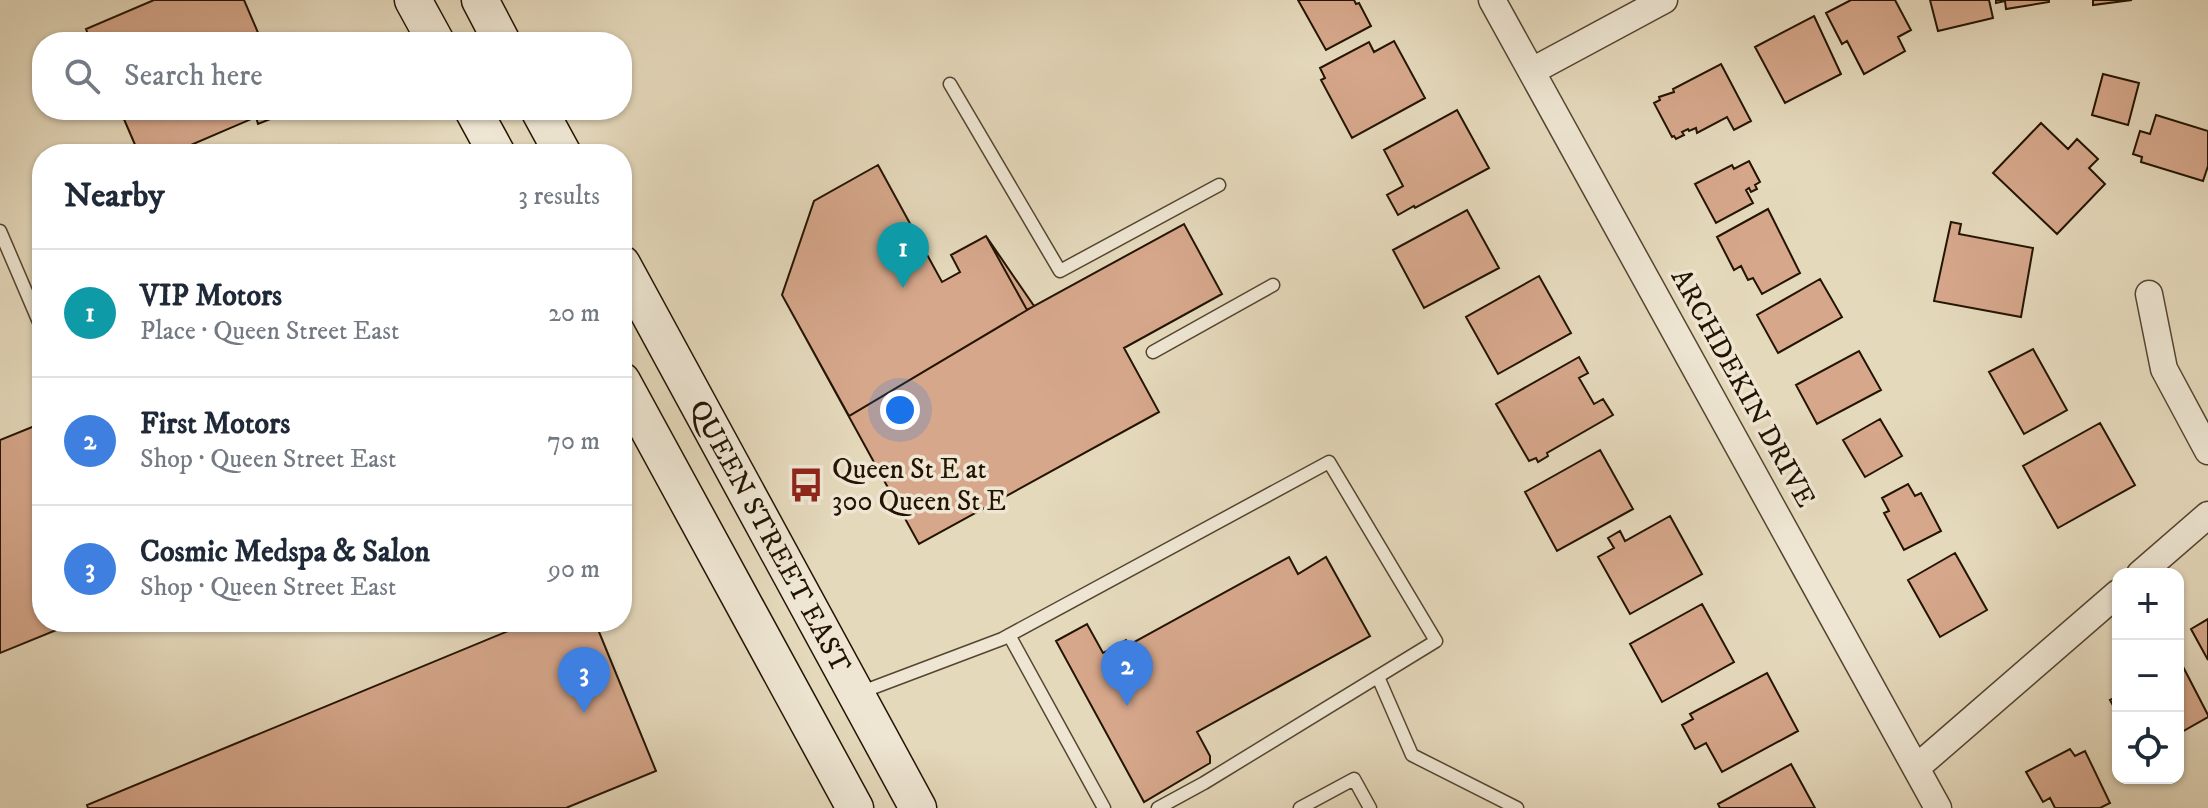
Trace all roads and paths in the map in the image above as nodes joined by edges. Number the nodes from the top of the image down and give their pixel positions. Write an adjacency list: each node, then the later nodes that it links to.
1 (413, 0): 5 (main road)
2 (480, 0): 6 (main road)
3 (1492, 0): 7 (street, ARCHDEKIN DRIVE)
4 (1664, 0): 7 (street)
5 (431, 32)
6 (497, 32)
7 (1532, 71): 28 (street, ARCHDEKIN DRIVE)
8 (950, 84): 13 (lane)
9 (478, 120): 11 (main road)
10 (544, 120): 12 (main road)
11 (492, 144)
12 (558, 144)
13 (1219, 185)
14 (0, 231): 18 (lane)
15 (632, 282): 27 (main road, QUEEN STREET EAST)
16 (1273, 285): 19 (lane)
17 (2149, 294): 21 (street)
18 (32, 306)
19 (1153, 352)
20 (632, 399): 29 (main road, QUEEN STREET EAST)
21 (2208, 451)
22 (2208, 515): 23 (street)
23 (2147, 568)
24 (2112, 598): 28 (street)
25 (1009, 635): 26 (lane); 27 (lane); 31 (lane)
26 (1378, 677): 32 (lane); 35 (lane)
27 (856, 695): 30 (main road, QUEEN STREET EAST)
28 (1916, 768): 36 (street, ARCHDEKIN DRIVE)
29 (855, 808)
30 (918, 808)
31 (1104, 808)
32 (1158, 808)
33 (1300, 808): 34 (lane)
34 (1370, 808)
35 (1517, 808)
36 (1938, 808)

